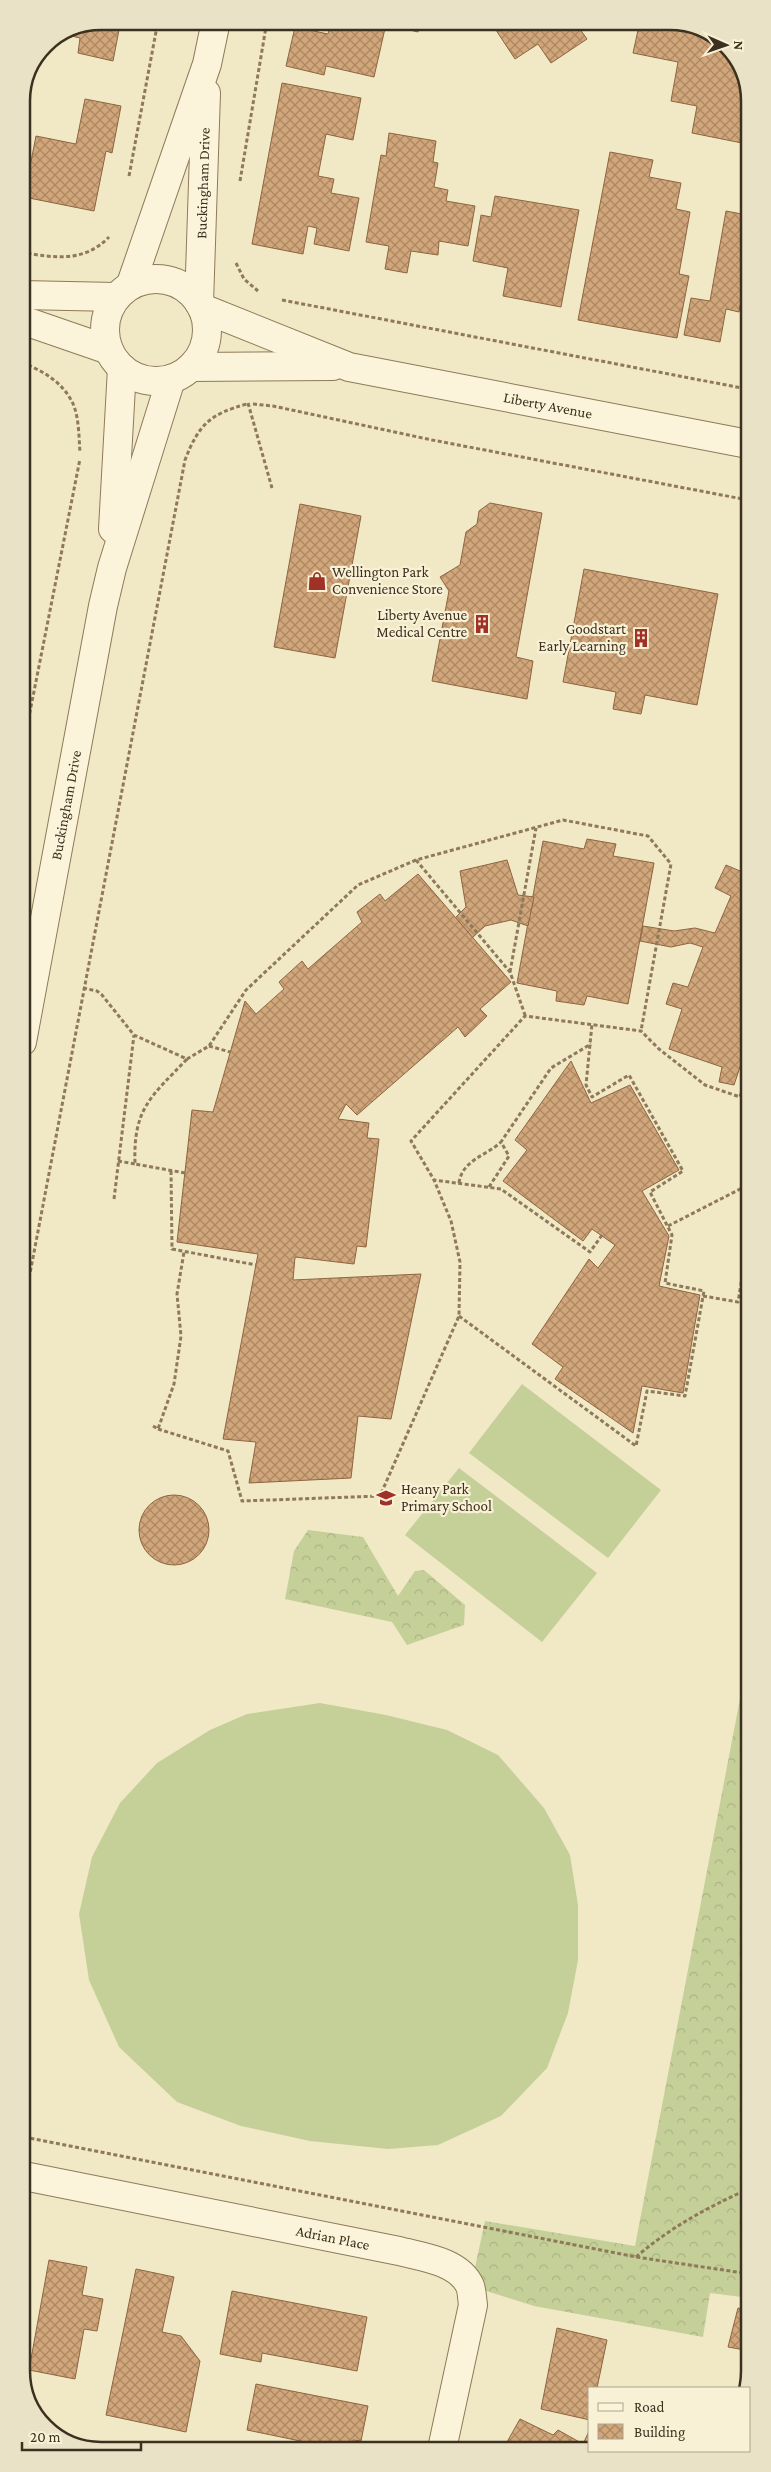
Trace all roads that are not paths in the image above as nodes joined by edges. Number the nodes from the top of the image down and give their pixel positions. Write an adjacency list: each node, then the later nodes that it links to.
1 (214, 30): 2 (street, Buckingham Drive)
2 (208, 64): 3 (street, Buckingham Drive); 5 (street, Buckingham Drive)
3 (124, 291): 4 (street); 5 (street); 7 (street)
4 (30, 295)
5 (201, 305): 8 (street, Liberty Avenue); 9 (street)
6 (30, 323): 7 (street)
7 (115, 359): 9 (street); 11 (street, Buckingham Drive)
8 (350, 366): 9 (street, Liberty Avenue); 10 (street, Liberty Avenue)
9 (181, 373): 11 (street, Buckingham Drive)
10 (741, 443)
11 (112, 568): 12 (street, Buckingham Drive)
12 (30, 1000)
13 (30, 2177): 14 (street, Adrian Place)
14 (443, 2442)

